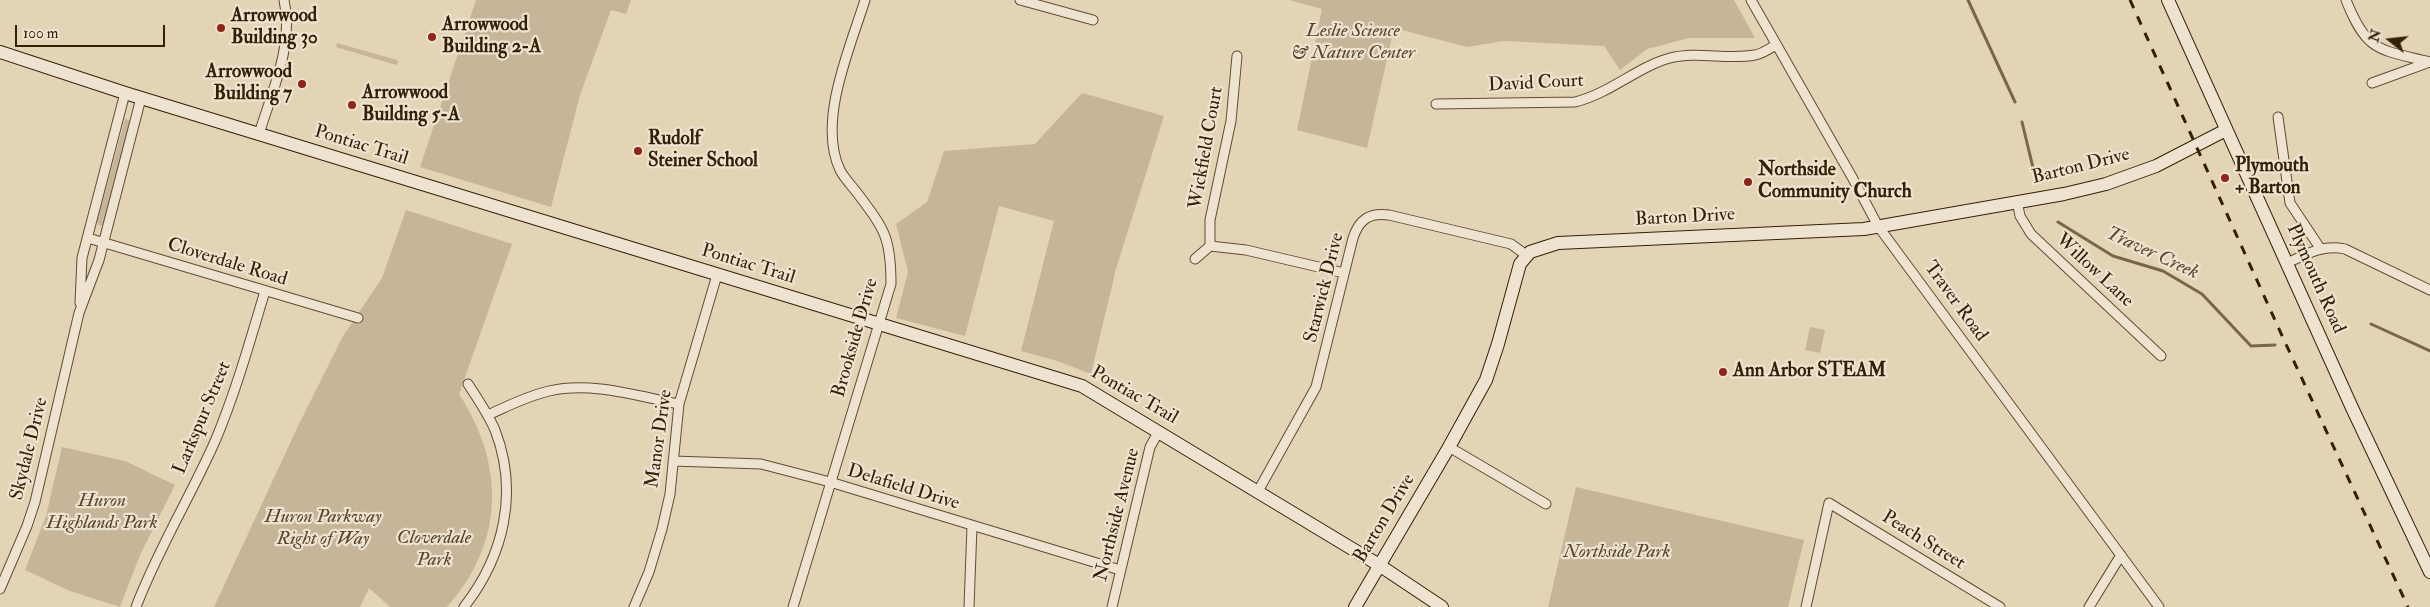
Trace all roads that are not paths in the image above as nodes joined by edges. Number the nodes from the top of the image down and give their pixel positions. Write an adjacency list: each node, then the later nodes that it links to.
1 (284, 0): 18 (street)
2 (865, 0): 34 (street, Brookside Drive)
3 (1020, 0): 7 (street)
4 (1751, 0): 8 (street, Traver Road)
5 (2168, 0): 17 (main road, Plymouth Road)
6 (2346, 0): 11 (street)
7 (1093, 20)
8 (1776, 45): 15 (street, David Court); 20 (street, Traver Road)
9 (0, 52): 13 (main road, Pontiac Trail)
10 (1237, 56): 23 (street, Wickfield Court)
11 (2430, 62): 12 (street)
12 (2372, 83)
13 (124, 93): 14 (main road, Pontiac Trail); 21 (street, Skydale Drive)
14 (141, 98): 18 (main road, Pontiac Trail); 22 (street, Skydale Drive)
15 (1436, 104)
16 (2278, 117): 24 (street)
17 (2226, 130): 19 (main road, Barton Drive); 27 (main road, Plymouth Road)
18 (258, 134): 29 (main road, Pontiac Trail)
19 (2017, 202): 20 (main road, Barton Drive); 35 (street, Willow Lane)
20 (1878, 226): 25 (main road, Barton Drive); 46 (street, Traver Road)
21 (88, 238): 22 (street, Cloverdale Road); 32 (street, Skydale Drive)
22 (103, 243): 31 (street, Cloverdale Road); 32 (street, Skydale Drive)
23 (1210, 246): 26 (street); 28 (street)
24 (2320, 248): 27 (street); 30 (street)
25 (1526, 255): 28 (street, Starwick Drive); 40 (main road, Barton Drive)
26 (1195, 259)
27 (2287, 263): 49 (main road, Plymouth Road)
28 (1344, 273): 43 (street, Starwick Drive)
29 (717, 275): 34 (main road, Pontiac Trail); 37 (street, Manor Drive)
30 (2430, 290)
31 (265, 292): 33 (street, Cloverdale Road); 51 (street, Larkspur Street)
32 (79, 313): 50 (street, Skydale Drive)
33 (358, 318)
34 (880, 324): 39 (main road, Pontiac Trail); 42 (street, Brookside Drive)
35 (2161, 356)
36 (468, 384): 38 (street)
37 (678, 404): 38 (street); 41 (street, Manor Drive)
38 (488, 415): 52 (street)
39 (1159, 431): 43 (main road, Pontiac Trail); 48 (street, Northside Avenue)
40 (1449, 447): 44 (street); 47 (main road, Barton Drive)
41 (673, 461): 42 (street, Delafield Drive); 53 (street, Manor Drive)
42 (830, 482): 45 (street, Delafield Drive); 54 (street, Brookside Drive)
43 (1257, 493): 47 (main road, Pontiac Trail)
44 (1546, 504)
45 (972, 526): 48 (street, Delafield Drive); 55 (street)
46 (2121, 555): 61 (street); 62 (street, Traver Road)
47 (1379, 566): 57 (main road, Barton Drive); 58 (main road, Pontiac Trail)
48 (1120, 570): 56 (street, Northside Avenue)
49 (2430, 572)
50 (0, 589)
51 (136, 607)
52 (464, 607)
53 (634, 607)
54 (794, 607)
55 (970, 607)
56 (1112, 607)
57 (1355, 607)
58 (1442, 607)
59 (1806, 607): 60 (street, Peach Street)
60 (2000, 607)
61 (2089, 607)
62 (2159, 607)

